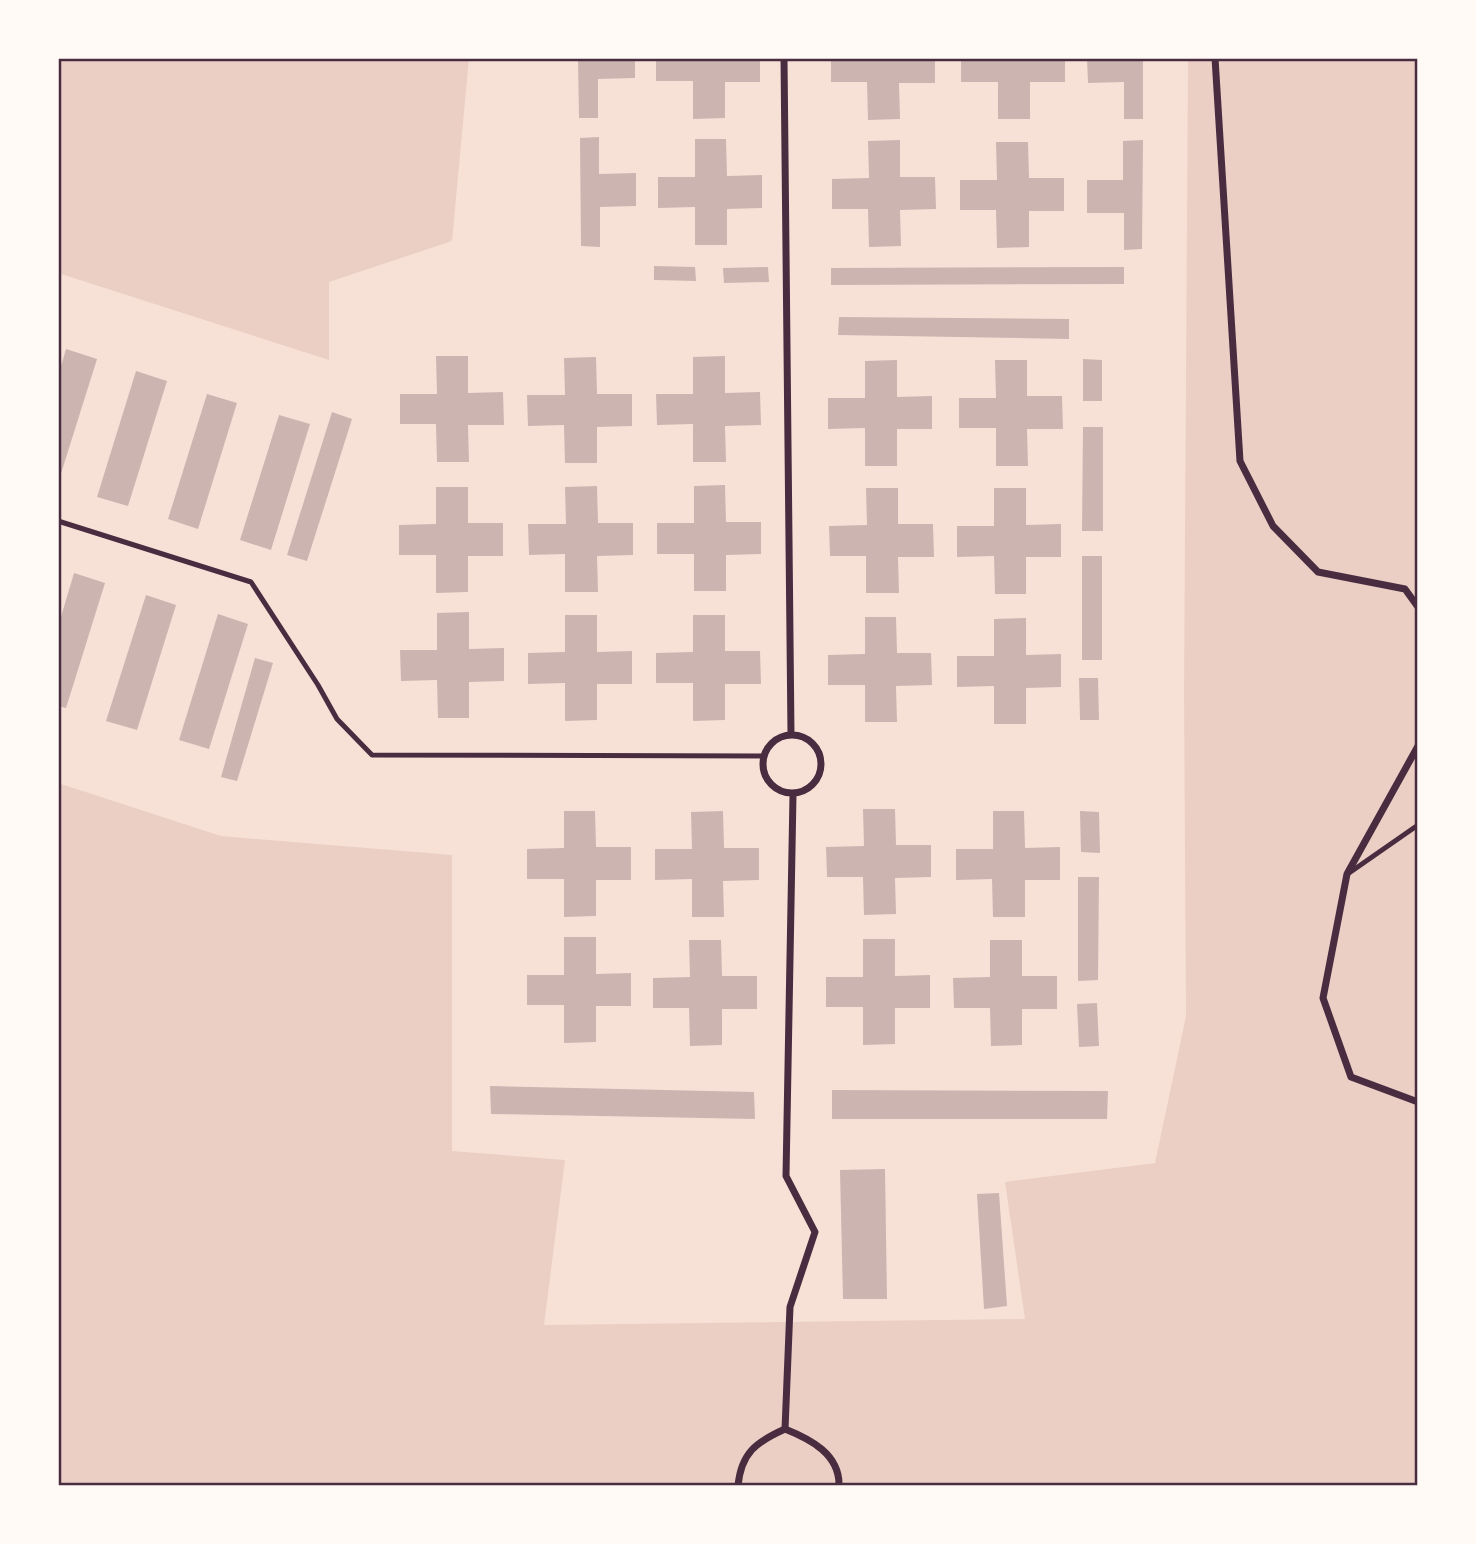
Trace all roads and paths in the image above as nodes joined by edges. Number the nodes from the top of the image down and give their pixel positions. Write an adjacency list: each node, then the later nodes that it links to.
1 (784, 58): 5 (street)
2 (1215, 58): 4 (street)
3 (58, 521): 7 (lane)
4 (1418, 607)
5 (791, 734): 7 (street); 8 (street)
6 (1418, 746): 10 (street)
7 (763, 756): 8 (street)
8 (793, 794): 12 (street)
9 (1418, 825): 10 (lane)
10 (1347, 874): 11 (street)
11 (1418, 1102)
12 (785, 1429): 13 (street); 14 (street)
13 (738, 1486)
14 (839, 1486)

